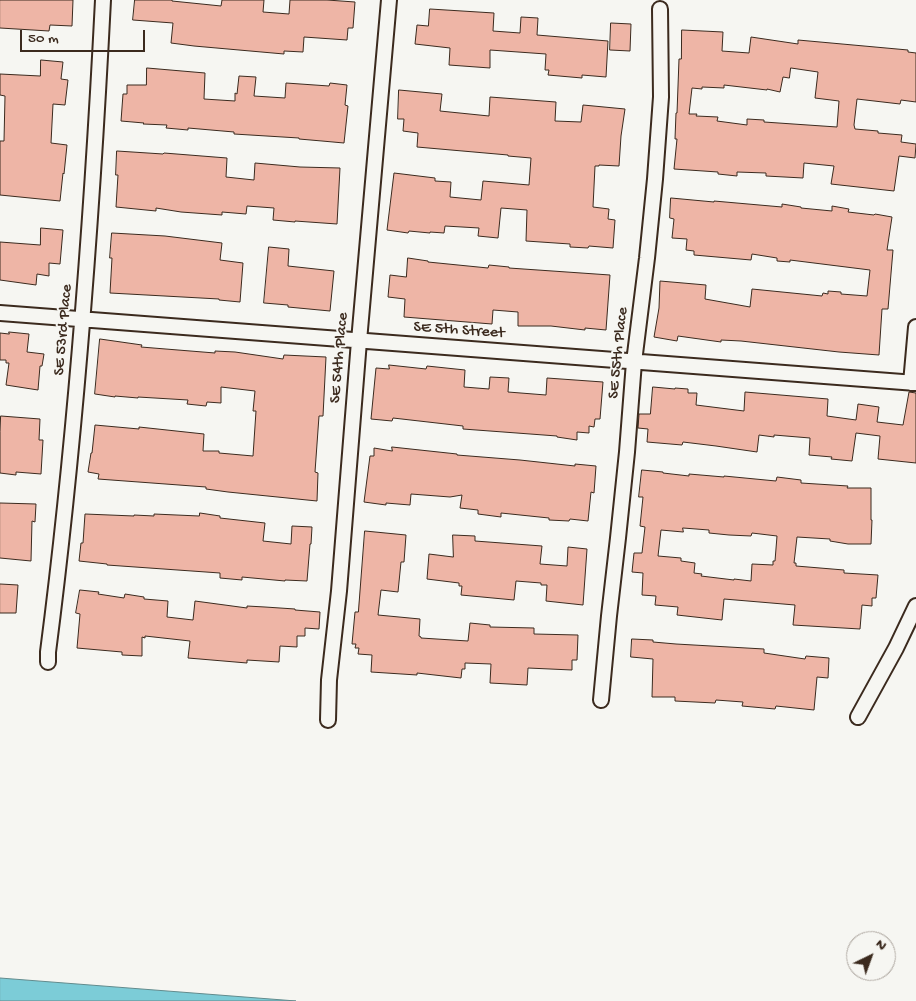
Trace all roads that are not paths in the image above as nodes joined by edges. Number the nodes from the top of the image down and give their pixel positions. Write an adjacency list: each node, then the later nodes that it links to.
1 (103, 0): 5 (street, SE 53rd Place)
2 (390, 0): 7 (street, SE 54th Place)
3 (660, 9): 8 (street, SE 55th Place)
4 (0, 313): 5 (street, SE 5th Street)
5 (83, 319): 7 (street, SE 5th Street); 11 (street, SE 53rd Place)
6 (916, 327): 9 (street)
7 (359, 340): 8 (street, SE 5th Street); 14 (street, SE 54th Place)
8 (634, 362): 9 (street, SE 5th Street); 12 (street, SE 55th Place)
9 (913, 383)
10 (916, 606): 13 (street)
11 (48, 662)
12 (601, 700)
13 (858, 717)
14 (328, 720)

